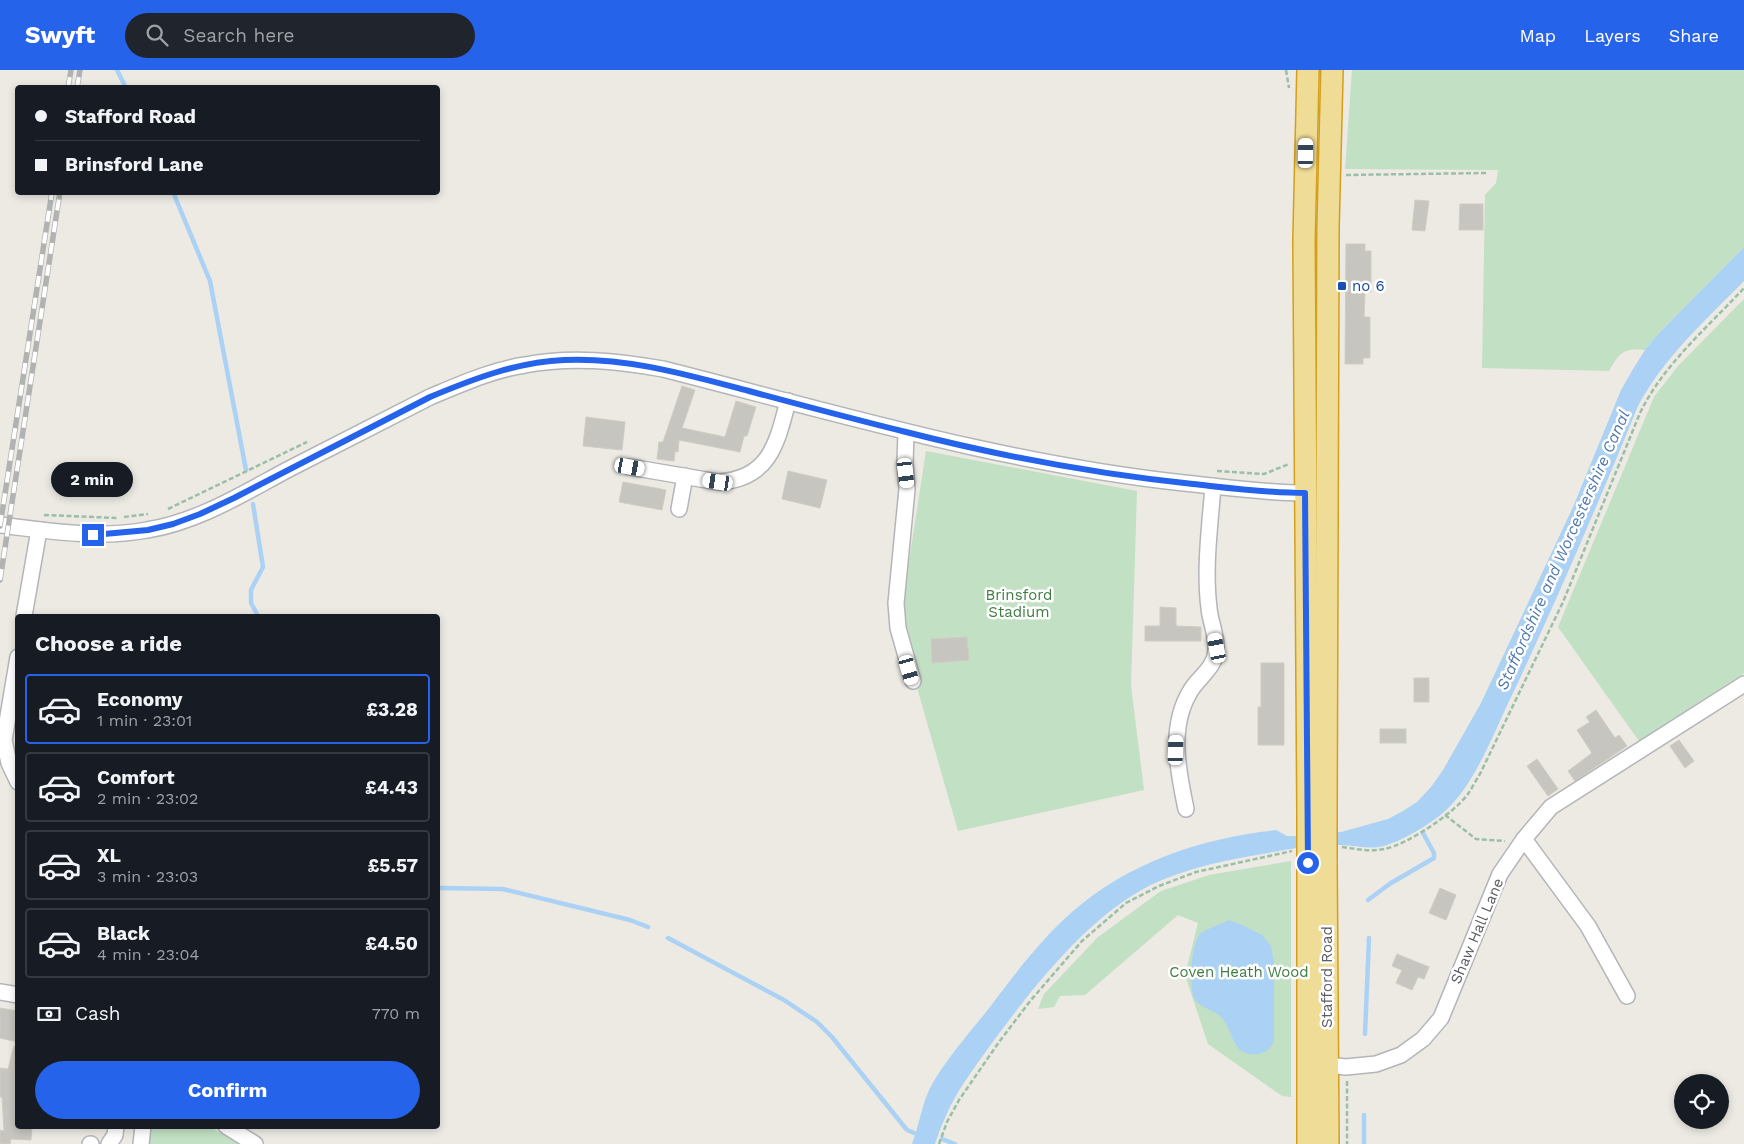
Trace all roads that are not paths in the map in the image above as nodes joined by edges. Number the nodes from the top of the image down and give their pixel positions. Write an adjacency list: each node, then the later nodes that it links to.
1 (1308, 70): 8 (highway)
2 (1332, 70): 18 (highway)
3 (788, 402): 4 (street); 6 (street); 11 (street)
4 (906, 432): 7 (street); 14 (street)
5 (630, 467): 6 (street)
6 (685, 476): 9 (street)
7 (1213, 486): 8 (street); 17 (street)
8 (1305, 493): 18 (highway)
9 (679, 509)
10 (0, 525): 11 (street)
11 (39, 530): 12 (street)
12 (24, 614)
13 (15, 675): 16 (street)
14 (913, 681)
15 (1744, 684): 19 (street, Shaw Hall Lane)
16 (15, 776)
17 (1186, 809)
18 (1317, 811): 20 (highway, Stafford Road, bridge)
19 (1524, 839): 23 (street); 24 (street, Shaw Hall Lane)
20 (1319, 855): 24 (highway, Stafford Road); 31 (highway, Stafford Road)
21 (0, 992): 22 (street)
22 (15, 994)
23 (1627, 996)
24 (1337, 1066): 32 (highway, Stafford Road)
25 (116, 1129): 28 (street)
26 (142, 1129): 29 (street)
27 (231, 1129): 30 (street)
28 (110, 1144)
29 (141, 1144)
30 (255, 1144)
31 (1308, 1144)
32 (1328, 1144)

